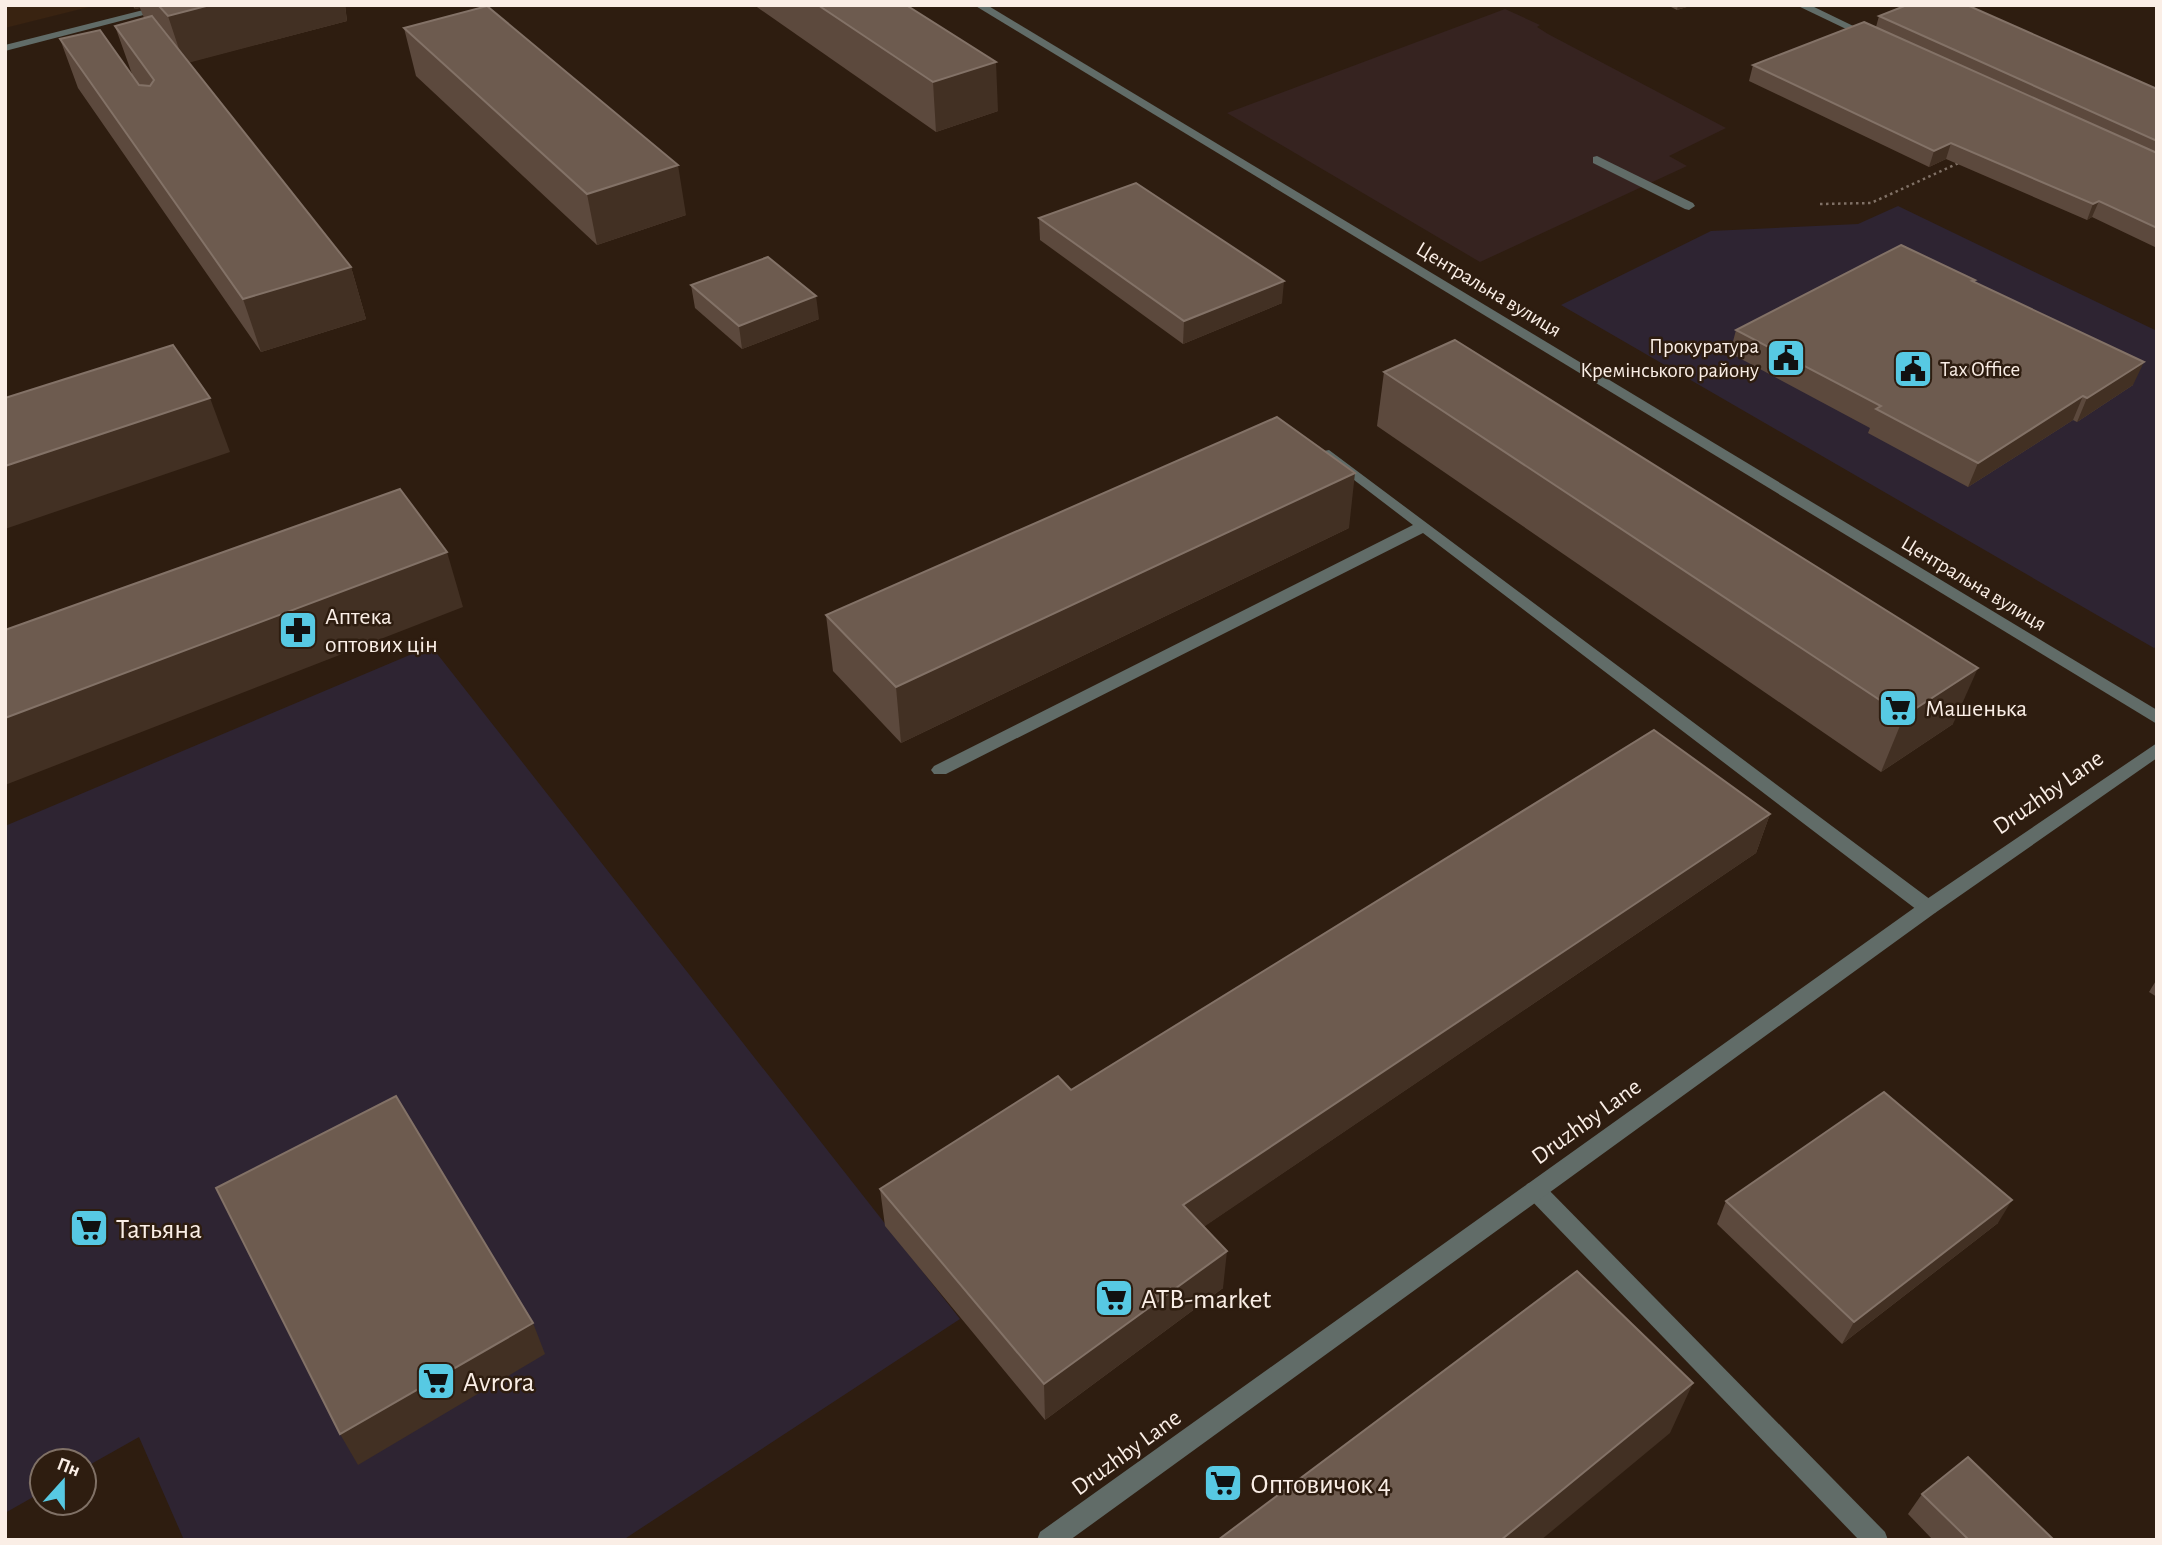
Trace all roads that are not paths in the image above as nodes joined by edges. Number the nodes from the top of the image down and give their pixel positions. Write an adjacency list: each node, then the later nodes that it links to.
1 (177, 5): 5 (street)
2 (979, 5): 10 (street, Центральна вулиця)
3 (1801, 5): 4 (street)
4 (1877, 40)
5 (5, 48)
6 (1597, 160): 7 (street)
7 (1689, 206)
8 (1329, 454): 9 (street)
9 (1424, 526): 12 (street); 13 (street)
10 (2157, 718)
11 (2157, 749): 13 (street, Druzhby Lane)
12 (940, 770)
13 (1928, 908): 14 (street, Druzhby Lane)
14 (1535, 1190): 15 (street, Druzhby Lane); 16 (street)
15 (1049, 1540)
16 (1877, 1540)

